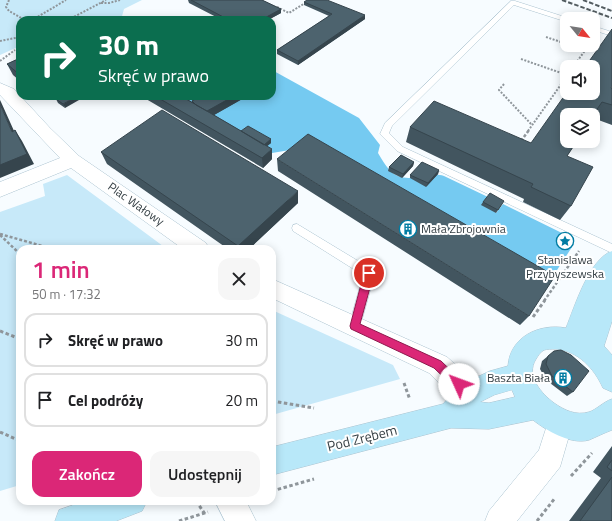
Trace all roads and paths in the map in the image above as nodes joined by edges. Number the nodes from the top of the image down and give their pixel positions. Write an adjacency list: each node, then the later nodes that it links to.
1 (9, 0): 8 (path)
2 (66, 0): 9 (path)
3 (106, 0): 6 (path)
4 (120, 0): 6 (path)
5 (310, 0): 7 (path)
6 (100, 3): 10 (path)
7 (273, 5)
8 (18, 16)
9 (39, 16)
10 (76, 16)
11 (560, 17): 35 (lane)
12 (600, 30): 13 (lane)
13 (612, 34)
14 (546, 37): 17 (path)
15 (16, 38): 16 (path)
16 (0, 41)
17 (560, 42)
18 (15, 50): 20 (path)
19 (521, 59): 21 (path)
20 (0, 61)
21 (560, 73)
22 (504, 84): 25 (path)
23 (560, 86): 25 (path)
24 (4, 90): 27 (street, Plac Wałowy)
25 (532, 125): 26 (path)
26 (520, 142)
27 (73, 160): 28 (street); 32 (street, Plac Wałowy)
28 (0, 190)
29 (297, 228): 38 (lane)
30 (0, 234): 31 (path); 34 (path)
31 (39, 245)
32 (193, 245)
33 (581, 249): 37 (path)
34 (16, 250)
35 (612, 257): 41 (street)
36 (276, 290): 38 (street)
37 (530, 321)
38 (355, 326): 44 (street)
39 (0, 331): 40 (path)
40 (16, 337)
41 (582, 346): 42 (street); 43 (street)
42 (520, 374): 44 (street); 46 (street)
43 (612, 379)
44 (469, 394): 49 (street)
45 (276, 402): 47 (path)
46 (537, 406): 49 (street, Pod Zrębem); 50 (street)
47 (314, 408)
48 (612, 412): 50 (street)
49 (451, 415): 54 (street, Pod Zrębem)
50 (560, 422): 64 (street)
51 (0, 432): 52 (path)
52 (16, 439)
53 (597, 447): 55 (path)
54 (276, 459)
55 (572, 475)
56 (316, 479): 57 (path)
57 (276, 490)
58 (120, 505): 61 (street)
59 (203, 505): 60 (path)
60 (214, 511): 62 (path); 63 (street)
61 (70, 521)
62 (179, 521)
63 (242, 521)
64 (498, 521)

